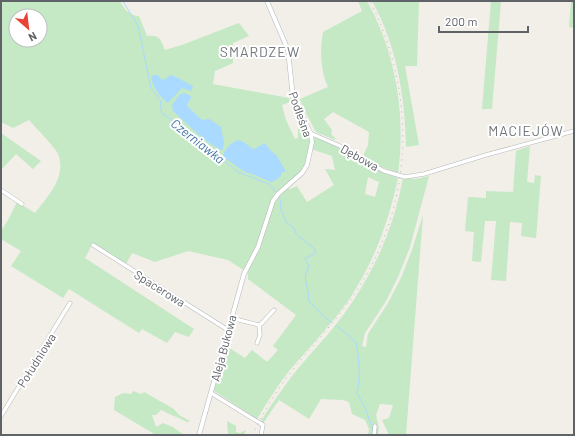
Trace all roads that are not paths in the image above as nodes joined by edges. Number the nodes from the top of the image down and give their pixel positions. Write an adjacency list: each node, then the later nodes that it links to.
1 (267, 1): 3 (street, Podleśna)
2 (574, 131): 4 (street, Dębowa)
3 (310, 133): 4 (street, Dębowa); 5 (street, Podleśna)
4 (320, 137): 5 (street)
5 (312, 139): 9 (street, Podleśna)
6 (1, 190): 7 (street)
7 (22, 204)
8 (93, 245): 14 (street, Spacerowa)
9 (250, 261): 12 (street, Aleja Bukowa)
10 (70, 304): 17 (street, Południowa)
11 (274, 310): 13 (street)
12 (231, 318): 13 (street); 14 (street, Aleja Bukowa)
13 (259, 325): 15 (street)
14 (228, 330): 16 (street, Aleja Bukowa)
15 (257, 343)
16 (211, 393): 19 (street, Aleja Bukowa); 20 (street)
17 (1, 416)
18 (375, 426): 21 (street)
19 (199, 435)
20 (261, 435)
21 (374, 435)

